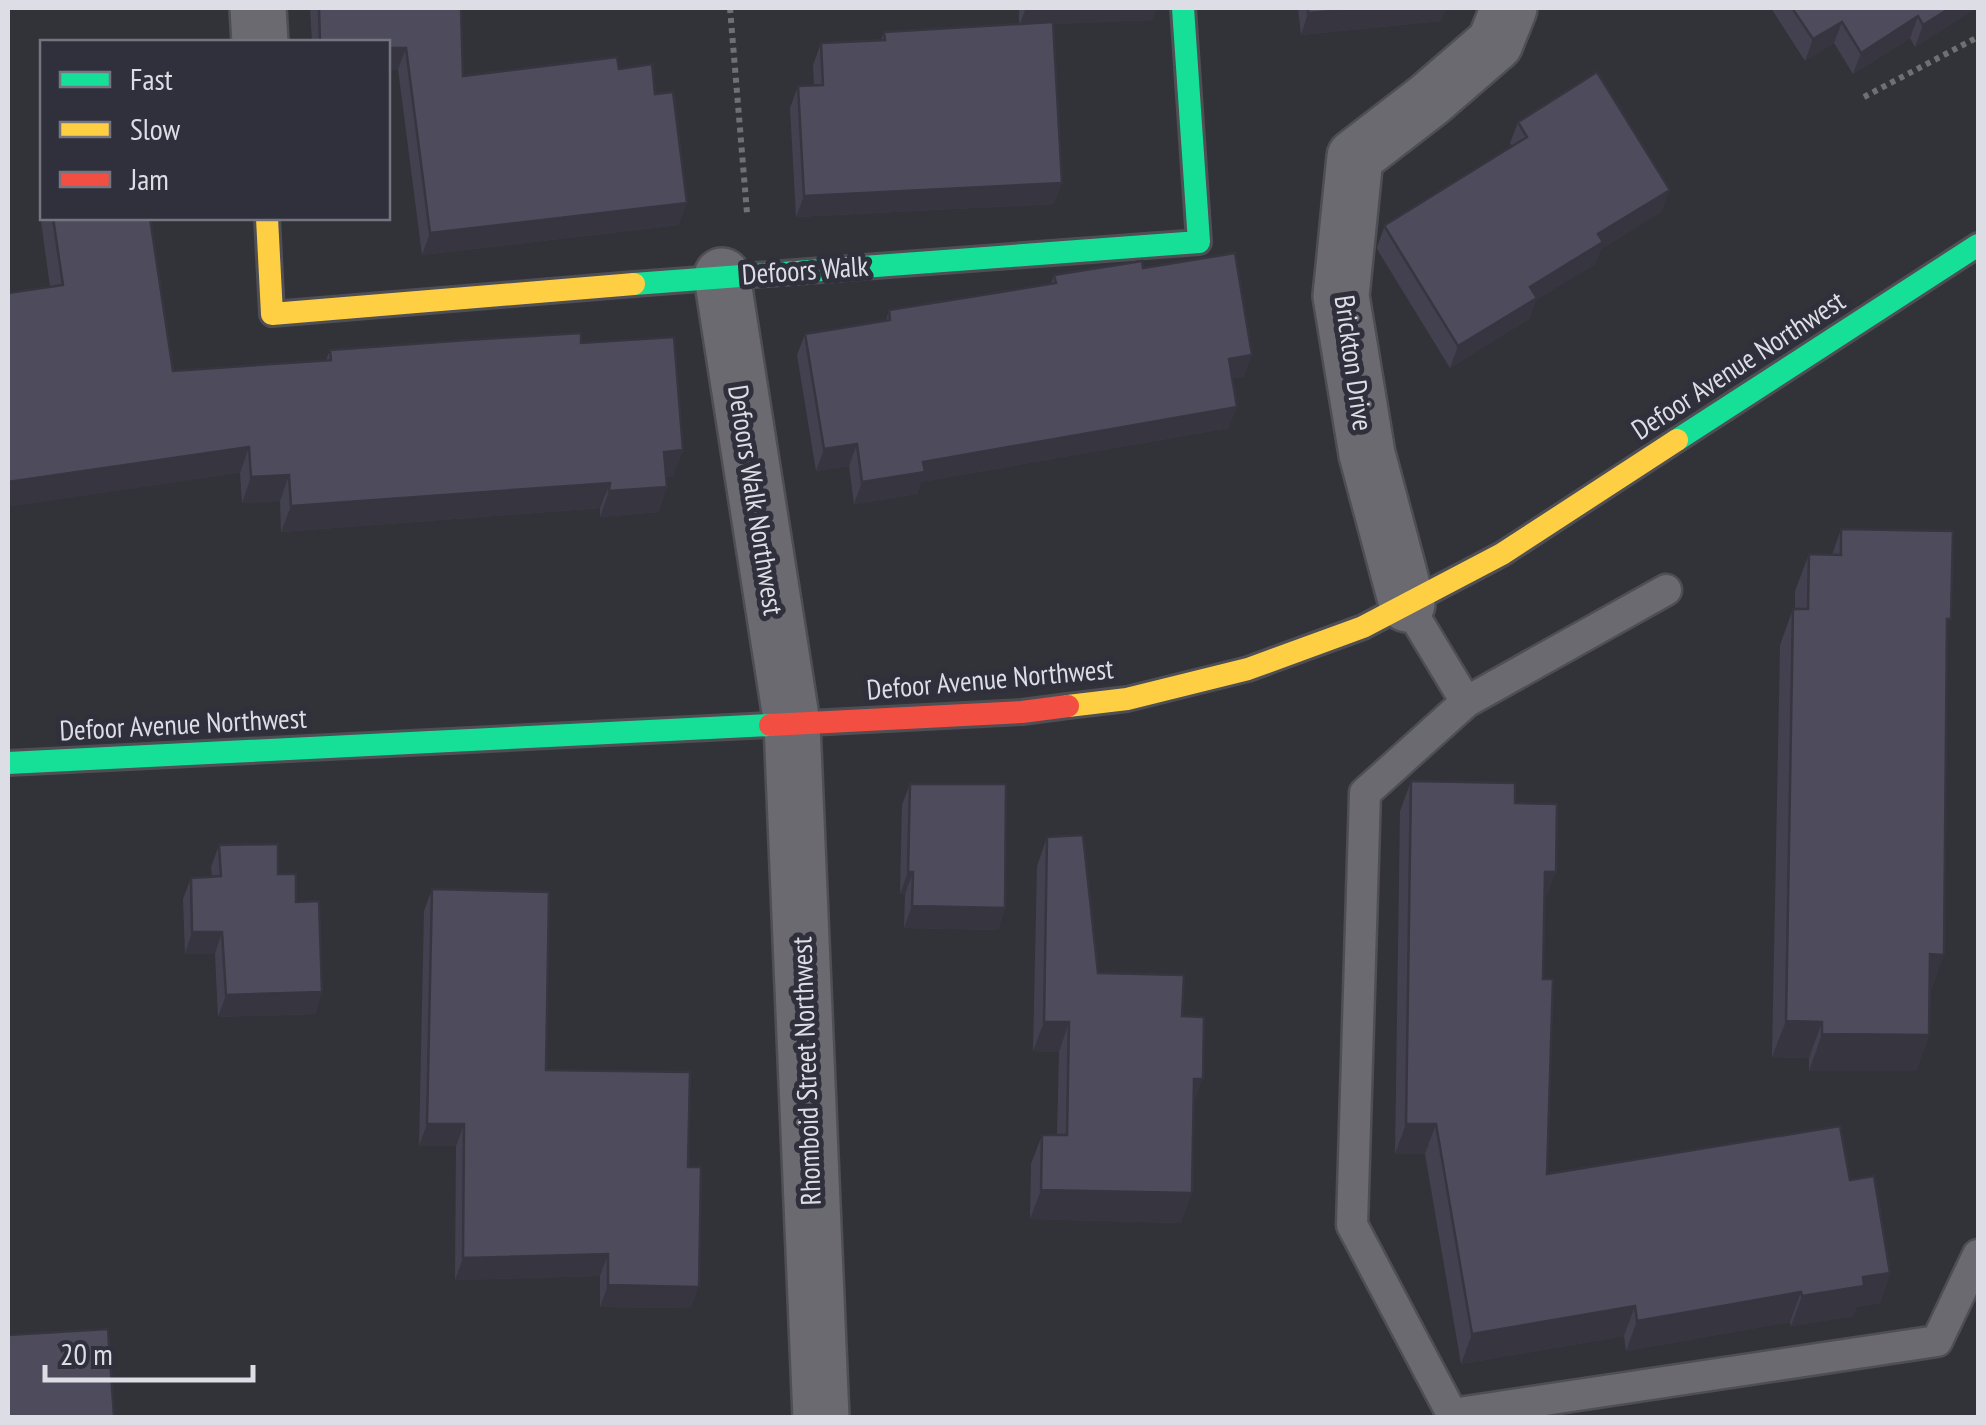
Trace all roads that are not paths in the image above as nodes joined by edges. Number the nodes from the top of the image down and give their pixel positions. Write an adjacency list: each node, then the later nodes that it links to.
1 (258, 8): 4 (street)
2 (1183, 8): 7 (street, Defoors Walk)
3 (1509, 8): 9 (street, Brickton Drive)
4 (260, 40)
5 (268, 220): 7 (street, Defoors Walk)
6 (1978, 245): 9 (street, Defoor Avenue Northwest)
7 (736, 275): 11 (street, Defoors Walk Northwest)
8 (1666, 590): 10 (lane)
9 (1407, 604): 10 (lane); 11 (street, Defoor Avenue Northwest)
10 (1466, 702): 13 (lane)
11 (792, 724): 12 (street, Defoor Avenue Northwest); 14 (street, Rhomboid Street Northwest)
12 (8, 762)
13 (1978, 1255)
14 (821, 1418)

